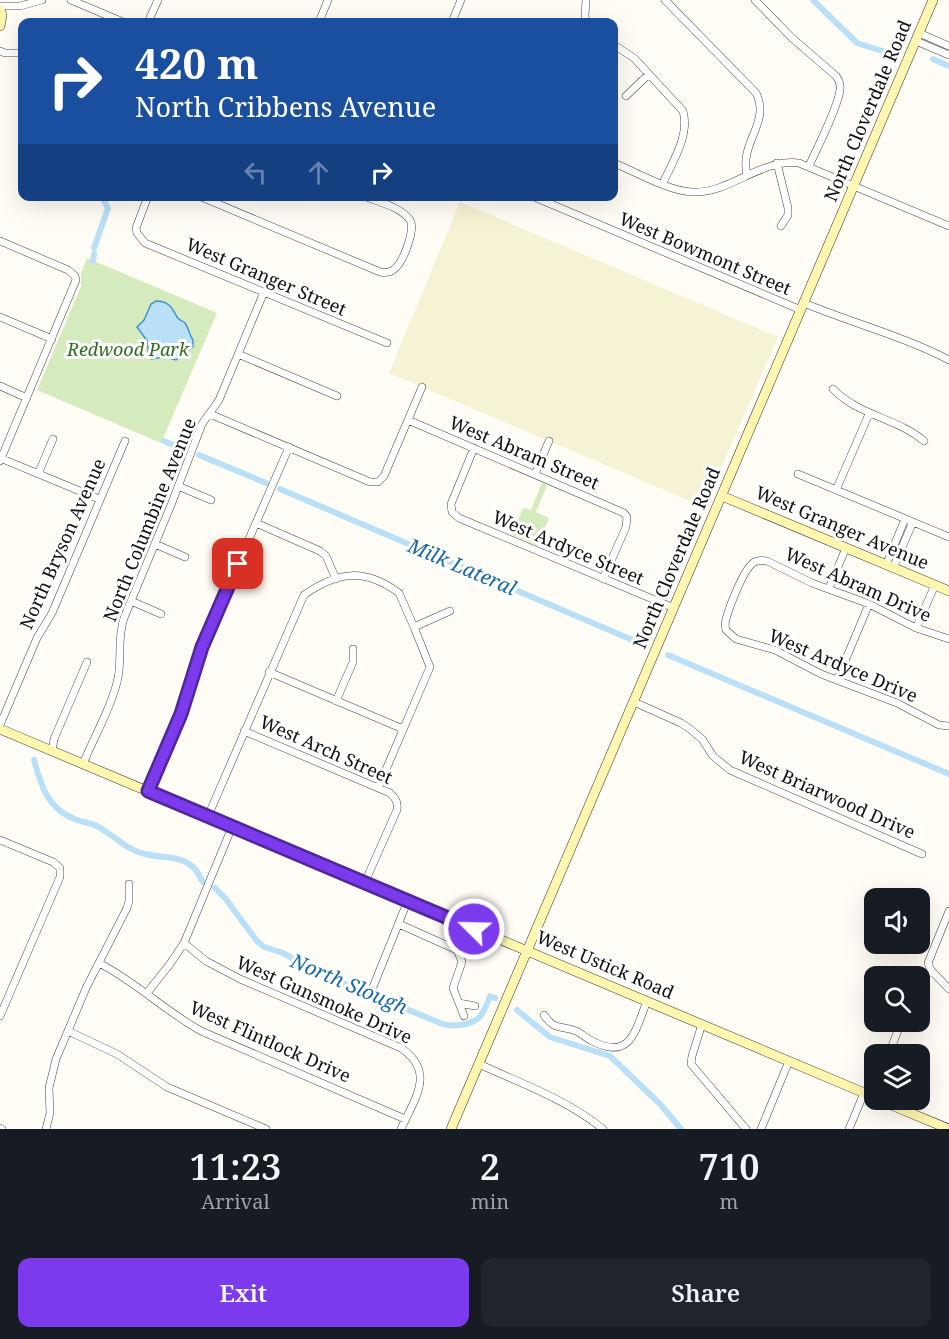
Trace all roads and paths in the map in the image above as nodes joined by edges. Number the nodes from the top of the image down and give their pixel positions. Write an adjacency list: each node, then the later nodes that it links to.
1 (42, 0): 10 (street)
2 (71, 0): 11 (street)
3 (158, 0): 12 (street)
4 (328, 0): 13 (street)
5 (461, 0): 14 (street)
6 (586, 0): 15 (street)
7 (665, 0): 28 (street)
8 (755, 0): 27 (street)
9 (933, 0): 17 (main road, North Cloverdale Road)
10 (0, 8): 16 (main road)
11 (114, 18)
12 (150, 18)
13 (321, 18)
14 (454, 18)
15 (585, 18)
16 (0, 27)
17 (917, 37): 18 (street); 22 (street); 30 (main road, North Cloverdale Road)
18 (949, 46)
19 (618, 47): 23 (street)
20 (0, 51): 21 (street)
21 (18, 53)
22 (949, 55)
23 (649, 74): 24 (street); 29 (street)
24 (626, 96)
25 (777, 164): 27 (street); 28 (street); 35 (street)
26 (618, 165): 29 (street)
27 (809, 166): 30 (street)
28 (747, 175): 29 (street)
29 (663, 183)
30 (854, 185): 36 (street); 39 (main road, North Cloverdale Road)
31 (146, 201): 38 (street, West Granger Street)
32 (211, 201): 33 (street)
33 (376, 201)
34 (544, 201): 39 (street, West Bowmont Street)
35 (781, 226)
36 (949, 226)
37 (0, 241): 41 (street)
38 (264, 292): 42 (street, West Granger Street); 43 (street, North Columbine Avenue)
39 (803, 307): 44 (street, West Bowmont Street); 65 (main road, North Cloverdale Road)
40 (0, 317): 41 (street)
41 (52, 339): 49 (street)
42 (387, 344)
43 (238, 354): 48 (street); 50 (street, North Columbine Avenue)
44 (949, 360)
45 (0, 386): 49 (street)
46 (422, 387): 52 (street)
47 (833, 389): 51 (street)
48 (337, 396)
49 (27, 398): 59 (street)
50 (210, 414): 57 (street); 63 (street, North Columbine Avenue)
51 (869, 414): 56 (street); 64 (street)
52 (408, 420): 57 (street); 58 (street, West Abram Street)
53 (52, 439): 60 (street)
54 (125, 441): 66 (street, North Bryson Avenue)
55 (549, 441): 61 (street)
56 (924, 441)
57 (289, 447): 70 (street)
58 (474, 448): 61 (street, West Abram Street); 77 (street, West Ardyce Street)
59 (0, 459): 60 (street)
60 (38, 474): 66 (street)
61 (535, 474): 77 (street, West Abram Street)
62 (798, 474): 64 (street)
63 (178, 486): 67 (street); 72 (street, North Columbine Avenue)
64 (836, 490): 68 (street)
65 (722, 496): 73 (main road, West Granger Avenue); 83 (main road, North Cloverdale Road)
66 (99, 499): 97 (street, North Bryson Avenue)
67 (210, 500)
68 (905, 519): 69 (street); 75 (street)
69 (913, 522): 71 (street); 75 (street)
70 (256, 523): 76 (street); 103 (street)
71 (949, 537)
72 (155, 544): 74 (street); 81 (street, North Columbine Avenue)
73 (846, 548): 75 (main road, West Granger Avenue); 79 (street)
74 (185, 557)
75 (889, 566): 78 (main road, West Granger Avenue)
76 (336, 579): 86 (street); 92 (street)
77 (603, 579): 83 (street, West Ardyce Street)
78 (935, 585): 80 (main road, West Granger Avenue); 87 (street)
79 (829, 588): 82 (street, West Abram Drive); 88 (street, West Abram Drive)
80 (949, 591)
81 (131, 601): 85 (street); 101 (street, North Columbine Avenue)
82 (869, 604): 87 (street, West Abram Drive); 93 (street)
83 (674, 608): 95 (main road, North Cloverdale Road)
84 (450, 611): 86 (street)
85 (161, 614)
86 (414, 627): 98 (street)
87 (916, 628): 89 (street, West Abram Drive)
88 (726, 630): 93 (street, West Ardyce Drive)
89 (949, 639)
90 (353, 649): 94 (street)
91 (87, 662): 100 (street)
92 (269, 672): 94 (street); 99 (street)
93 (837, 680): 96 (street, West Ardyce Drive)
94 (336, 701): 98 (street)
95 (634, 702): 107 (street, West Briarwood Drive); 114 (main road, North Cloverdale Road)
96 (949, 726)
97 (0, 727): 100 (main road, West Ustick Road)
98 (403, 729): 102 (street)
99 (244, 731): 102 (street, West Arch Street); 104 (street)
100 (52, 751): 101 (main road, West Ustick Road)
101 (82, 764): 103 (main road, West Ustick Road)
102 (378, 788): 108 (street, West Arch Street)
103 (148, 791): 104 (main road, West Ustick Road)
104 (208, 816): 105 (main road, West Ustick Road)
105 (232, 827): 108 (main road, West Ustick Road); 113 (street)
106 (0, 840): 125 (street)
107 (922, 854)
108 (365, 882): 110 (main road, West Ustick Road)
109 (129, 884): 115 (street)
110 (408, 900): 112 (street); 114 (main road, West Ustick Road)
111 (948, 915): 116 (street)
112 (399, 924): 117 (street); 121 (street)
113 (184, 943): 119 (street); 132 (street, West Gunsmoke Drive)
114 (527, 951): 120 (main road, West Ustick Road); 129 (main road, North Cloverdale Road)
115 (99, 963): 119 (street, West Flintlock Drive); 127 (street)
116 (931, 970): 118 (street)
117 (373, 987)
118 (949, 989)
119 (147, 993): 132 (street, West Flintlock Drive)
120 (646, 1001): 123 (street); 126 (main road, West Ustick Road)
121 (459, 1003): 122 (street); 124 (street)
122 (475, 1006)
123 (544, 1015)
124 (464, 1016)
125 (0, 1017)
126 (702, 1024): 128 (main road, West Ustick Road); 138 (street)
127 (68, 1031): 133 (street); 134 (street)
128 (789, 1061): 130 (main road, West Ustick Road); 139 (street)
129 (479, 1064): 136 (main road, North Cloverdale Road); 137 (street)
130 (864, 1093): 140 (street)
131 (903, 1110): 141 (main road)
132 (405, 1119): 135 (street)
133 (46, 1129)
134 (266, 1129)
135 (401, 1129)
136 (451, 1129)
137 (603, 1129)
138 (746, 1129)
139 (761, 1129)
140 (849, 1129)
141 (949, 1129)

